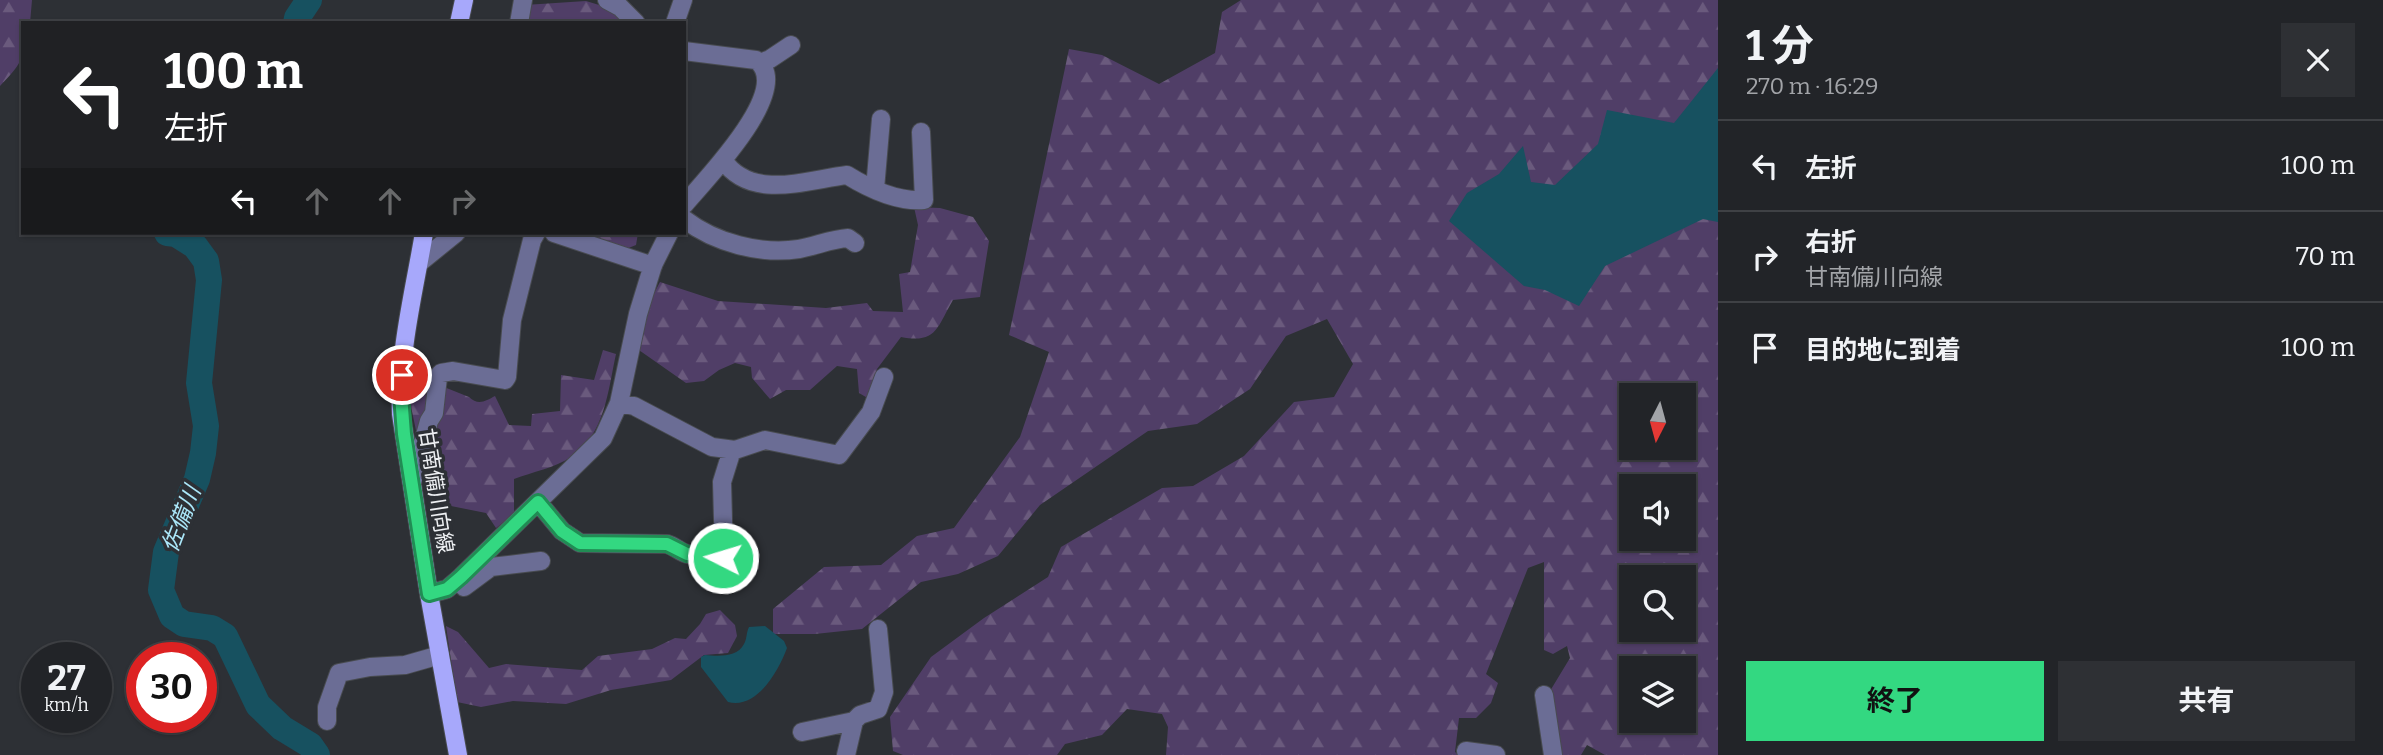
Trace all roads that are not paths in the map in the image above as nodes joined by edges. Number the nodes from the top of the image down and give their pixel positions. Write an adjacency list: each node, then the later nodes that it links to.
1 (464, 0): 5 (main road)
2 (523, 0): 6 (street)
3 (607, 0): 7 (street)
4 (683, 0): 8 (street)
5 (459, 21)
6 (519, 21)
7 (634, 21)
8 (677, 21)
9 (791, 45): 11 (street)
10 (686, 51): 11 (street)
11 (760, 62): 14 (street)
12 (881, 119): 15 (street)
13 (921, 132): 15 (street)
14 (723, 160): 15 (street); 16 (street)
15 (875, 189)
16 (686, 203)
17 (686, 221): 23 (street)
18 (424, 235): 24 (main road, 甘南備川向線)
19 (454, 235): 24 (street)
20 (535, 235): 29 (street)
21 (560, 235): 25 (street)
22 (668, 235): 25 (street)
23 (855, 243)
24 (419, 263): 29 (main road, 甘南備川向線)
25 (653, 266): 27 (street)
26 (884, 377): 28 (street)
27 (619, 402): 28 (street); 30 (street)
28 (732, 450): 31 (street)
29 (412, 485): 34 (main road, 甘南備川向線)
30 (538, 502): 31 (street); 34 (street)
31 (723, 558): 33 (street)
32 (541, 561): 34 (street)
33 (727, 579)
34 (435, 593): 36 (main road, 甘南備川向線)
35 (878, 629): 39 (street)
36 (440, 656): 38 (street); 42 (main road, 甘南備川向線)
37 (1544, 695): 45 (street)
38 (327, 721)
39 (854, 721): 40 (street); 43 (street)
40 (802, 732)
41 (1466, 751): 44 (street)
42 (458, 755)
43 (846, 755)
44 (1496, 755)
45 (1553, 755)

